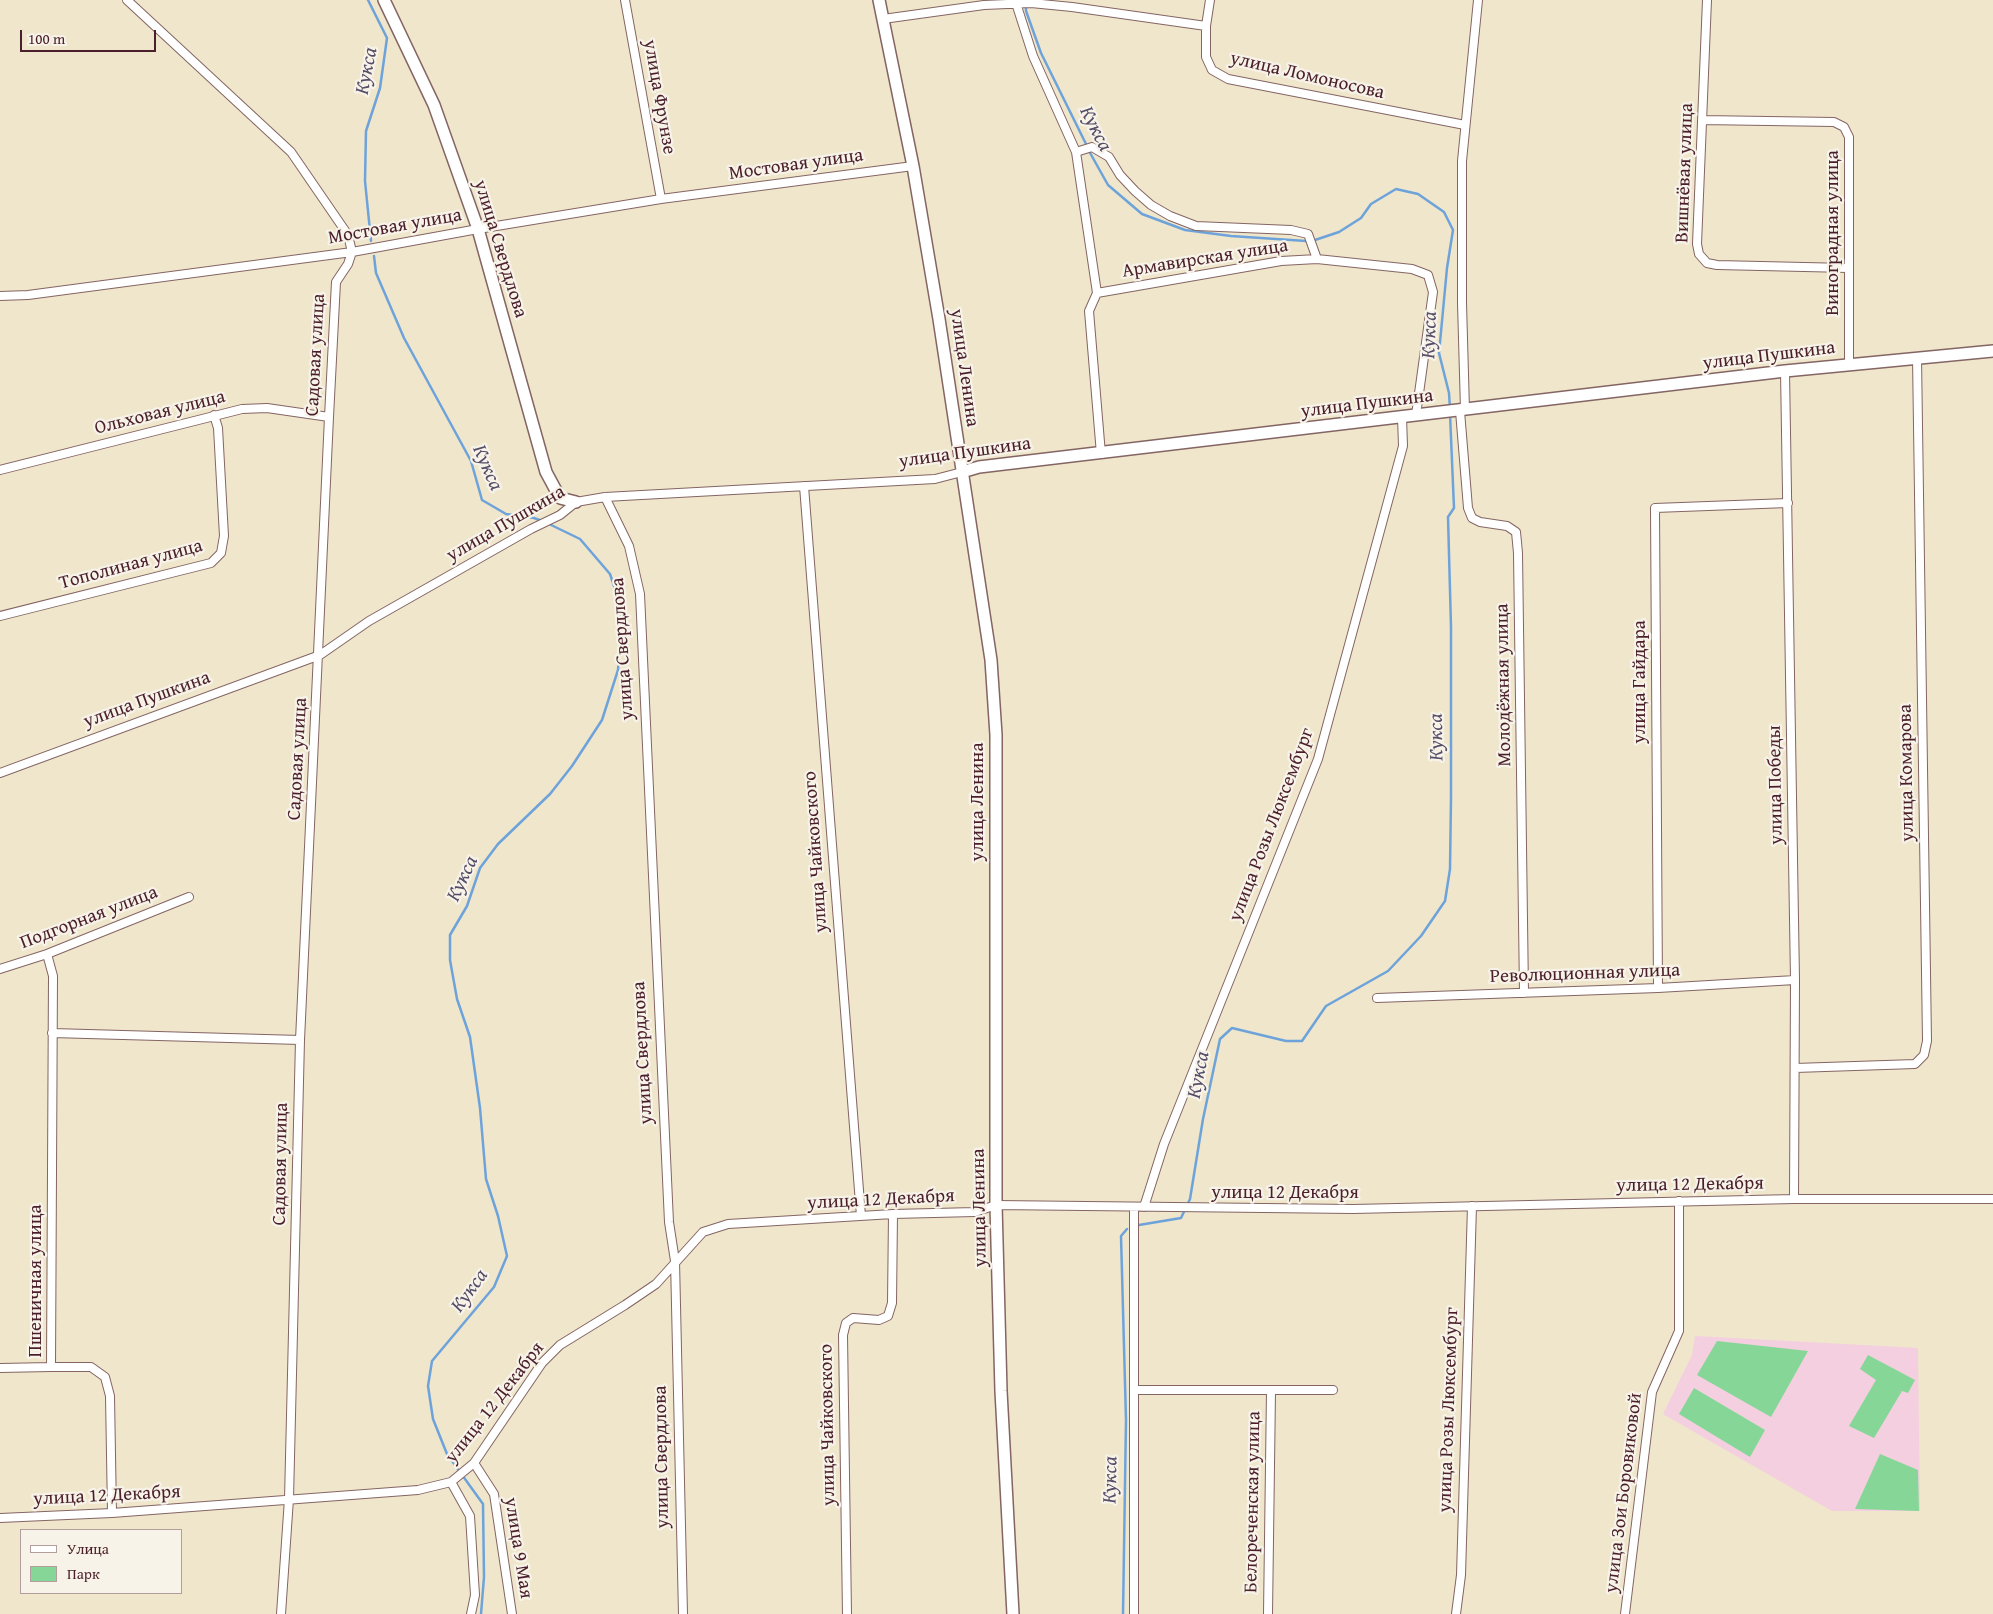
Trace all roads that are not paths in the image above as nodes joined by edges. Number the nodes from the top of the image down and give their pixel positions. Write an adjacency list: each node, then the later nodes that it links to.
1 (127, 0): 18 (street)
2 (384, 0): 17 (street, улица Свердлова)
3 (625, 0): 16 (street, улица Фрунзе)
4 (879, 0): 10 (street, улица Ленина)
5 (1210, 0): 11 (street, улица Ломоносова)
6 (1478, 0): 13 (street)
7 (1707, 0): 12 (street, Вишнёвая улица)
8 (1051, 2): 9 (street); 11 (street)
9 (1019, 3): 10 (street); 14 (street, Армавирская улица)
10 (883, 18): 15 (street, улица Ленина)
11 (1206, 26): 13 (street, улица Ломоносова)
12 (1702, 120): 20 (street, Виноградная улица); 20 (street, Вишнёвая улица)
13 (1465, 125): 27 (street)
14 (1076, 152): 19 (street, Армавирская улица); 21 (street, Армавирская улица)
15 (914, 166): 16 (street, Мостовая улица); 34 (street, улица Ленина)
16 (661, 200): 17 (street, Мостовая улица)
17 (478, 229): 18 (street, Мостовая улица); 37 (street, улица Свердлова)
18 (352, 252): 22 (street, Мостовая улица); 30 (street, Садовая улица)
19 (1317, 259): 21 (street, Армавирская улица); 29 (street, Армавирская улица)
20 (1848, 268): 25 (street, Виноградная улица)
21 (1097, 292): 32 (street, Армавирская улица)
22 (0, 296)
23 (1993, 351): 24 (street, улица Пушкина)
24 (1917, 357): 25 (street, улица Пушкина); 51 (street, улица Комарова)
25 (1849, 364): 26 (street, улица Пушкина)
26 (1785, 371): 27 (street, улица Пушкина); 38 (street, улица Победы)
27 (1455, 411): 29 (street, улица Пушкина); 47 (street, Молодёжная улица)
28 (214, 415): 30 (street, Ольховая улица); 33 (street, Ольховая улица); 39 (street, Тополиная улица)
29 (1416, 415): 31 (street, улица Пушкина)
30 (329, 417): 40 (street, Садовая улица)
31 (1402, 417): 32 (street, улица Пушкина); 58 (street, улица Розы Люксембург)
32 (1100, 454): 34 (street, улица Пушкина)
33 (0, 470)
34 (962, 472): 35 (street, улица Пушкина); 55 (street, улица Ленина)
35 (804, 486): 36 (street, улица Пушкина); 60 (street, улица Чайковского)
36 (605, 497): 37 (street, улица Пушкина); 61 (street, улица Свердлова)
37 (576, 502): 40 (street, улица Пушкина)
38 (1788, 503): 45 (street, улица Победы); 46 (street, улица Гайдара)
39 (0, 616)
40 (320, 655): 41 (street, улица Пушкина); 50 (street, Садовая улица)
41 (0, 773)
42 (189, 897): 43 (street, Подгорная улица)
43 (46, 954): 44 (street, Подгорная улица); 49 (street, Пшеничная улица)
44 (0, 969)
45 (1795, 980): 46 (street, Революционная улица); 51 (street, улица Победы)
46 (1658, 988): 47 (street, Революционная улица)
47 (1524, 993): 48 (street, Революционная улица)
48 (1377, 998)
49 (52, 1033): 50 (street); 62 (street, Пшеничная улица)
50 (300, 1040): 69 (street, Садовая улица)
51 (1795, 1068): 52 (street, улица Победы)
52 (1794, 1199): 53 (street, улица 12 Декабря); 54 (street, улица 12 Декабря)
53 (1993, 1200)
54 (1679, 1201): 56 (street, улица 12 Декабря); 81 (street, улица Зои Боровиковой)
55 (996, 1205): 57 (street, улица 12 Декабря); 59 (street, улица 12 Декабря); 77 (street, улица Ленина)
56 (1472, 1206): 58 (street, улица 12 Декабря); 80 (street, улица Розы Люксембург)
57 (1134, 1207): 58 (street, улица 12 Декабря); 64 (street)
58 (1144, 1207)
59 (893, 1214): 60 (street, улица 12 Декабря); 76 (street, улица Чайковского)
60 (860, 1216): 61 (street, улица 12 Декабря)
61 (675, 1261): 67 (street, улица 12 Декабря); 75 (street, улица Свердлова)
62 (51, 1367): 63 (street); 70 (street, Пшеничная улица)
63 (0, 1368)
64 (1136, 1390): 66 (street, Белореченская улица); 78 (street)
65 (1333, 1390): 66 (street, Белореченская улица)
66 (1271, 1391): 79 (street, Белореченская улица)
67 (471, 1466): 68 (street, улица 12 Декабря); 74 (street, улица 9 Мая)
68 (451, 1482): 69 (street, улица 12 Декабря); 73 (street)
69 (289, 1500): 70 (street, улица 12 Декабря); 72 (street, Садовая улица)
70 (112, 1513): 71 (street, улица 12 Декабря)
71 (0, 1518)
72 (282, 1614)
73 (471, 1614)
74 (512, 1614)
75 (683, 1614)
76 (848, 1614)
77 (1013, 1614)
78 (1134, 1614)
79 (1268, 1614)
80 (1456, 1614)
81 (1626, 1614)

